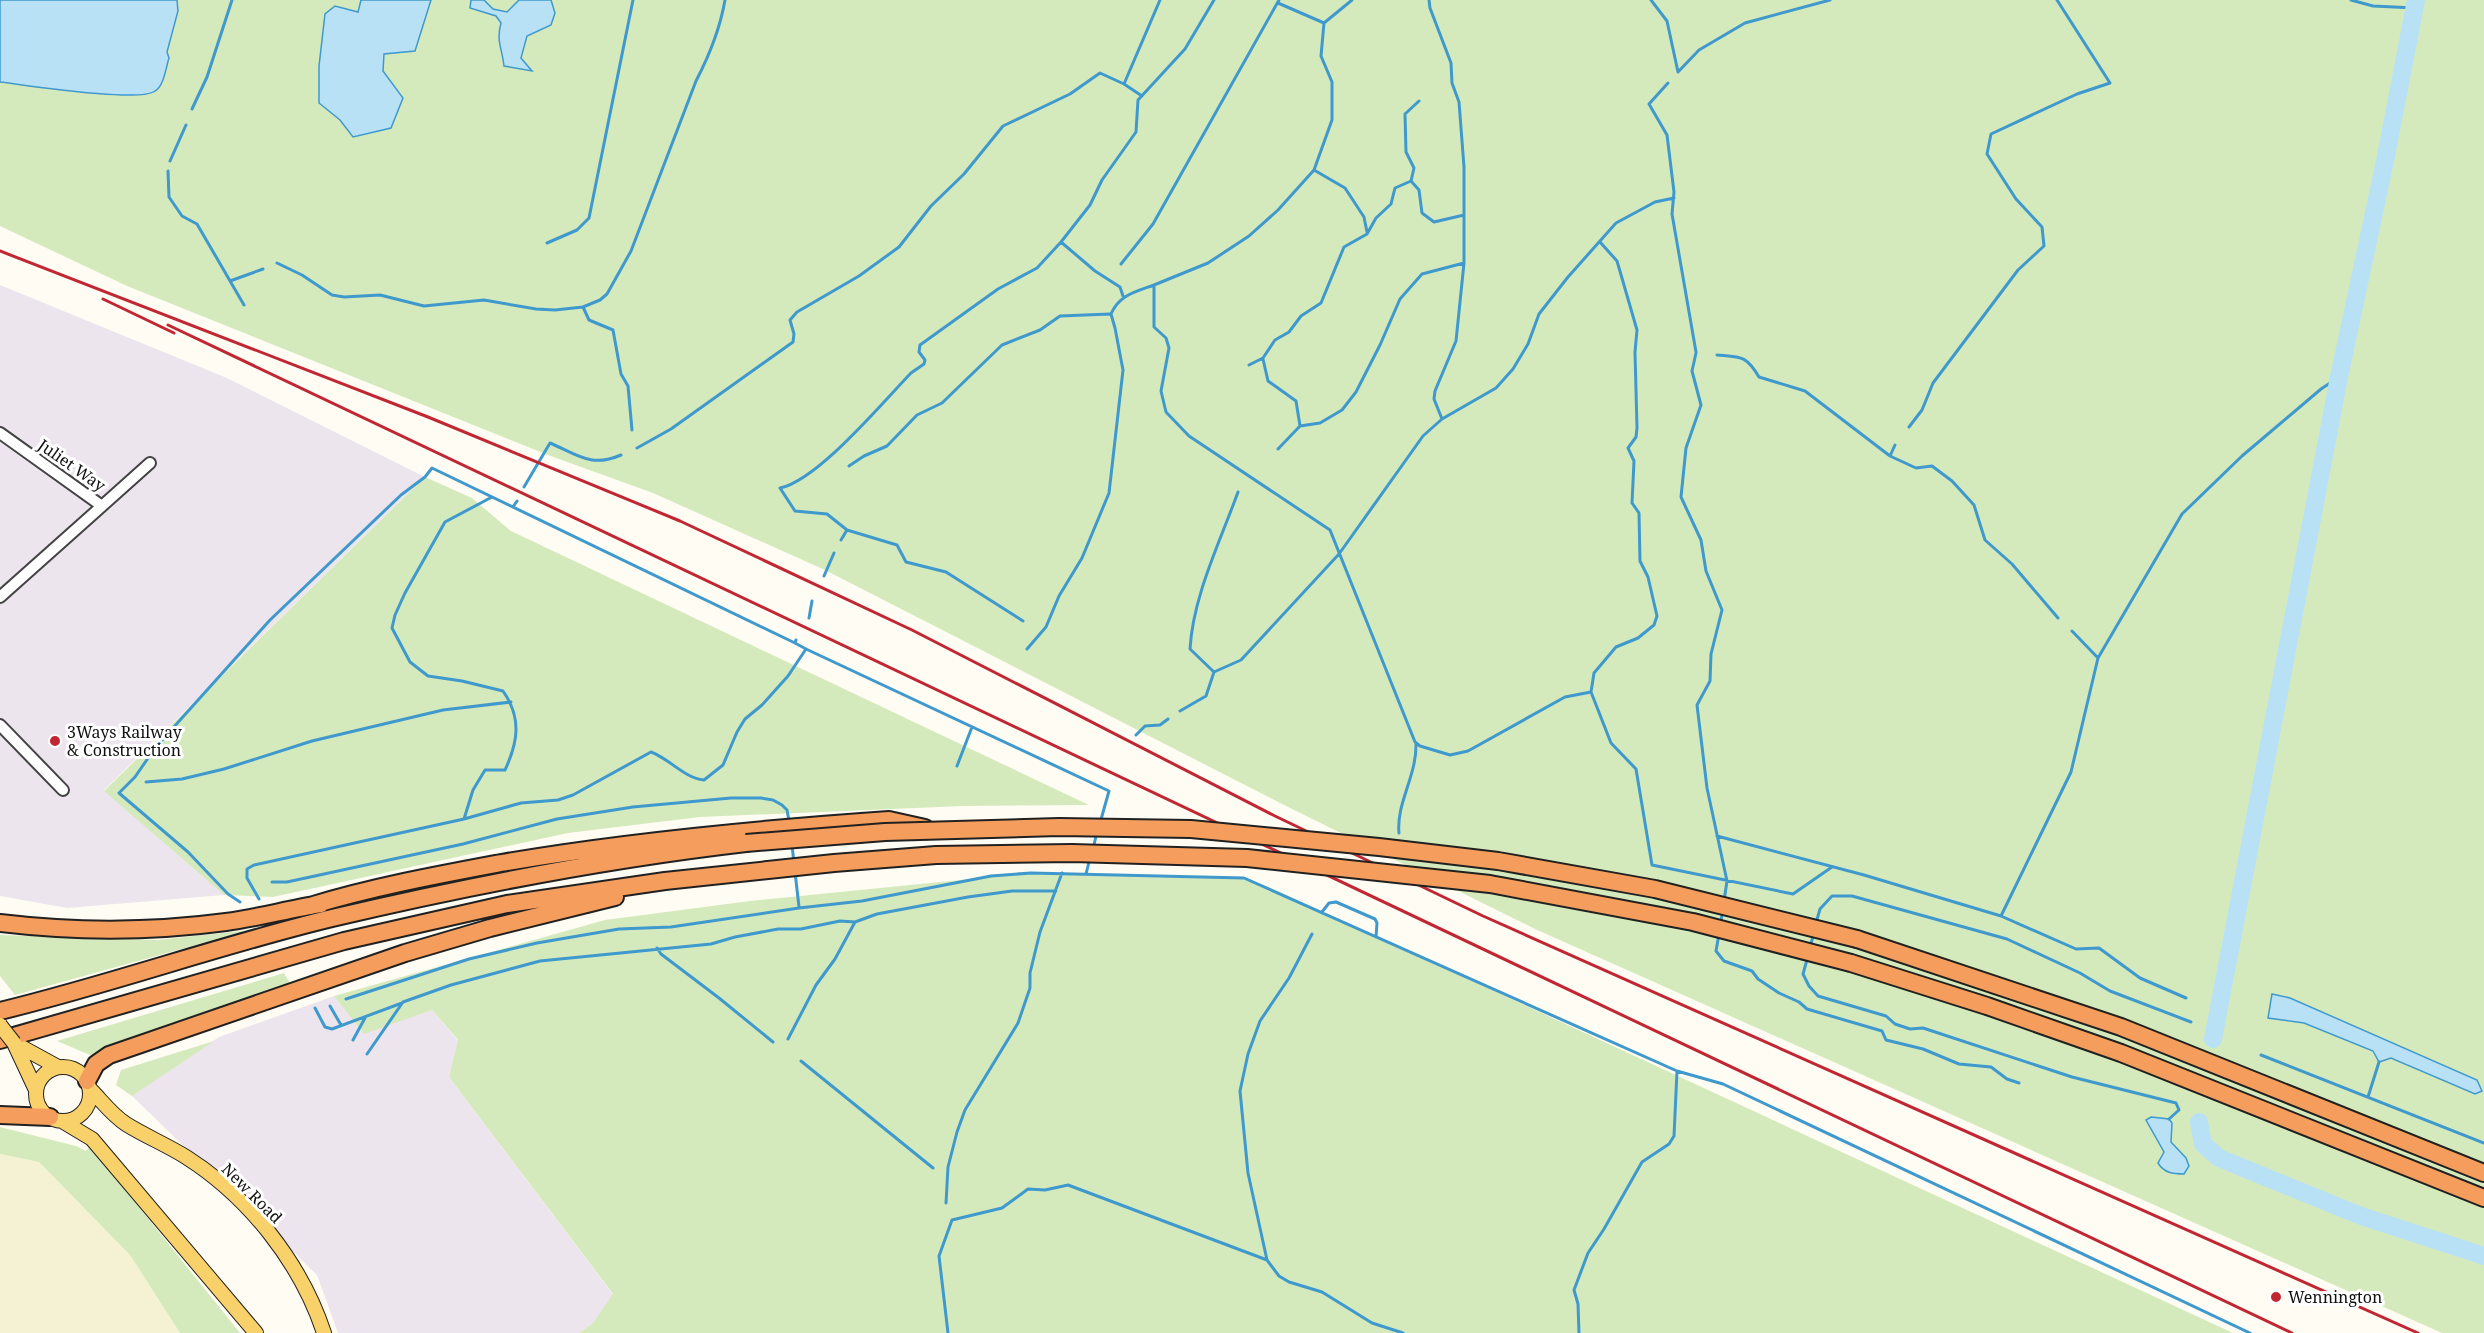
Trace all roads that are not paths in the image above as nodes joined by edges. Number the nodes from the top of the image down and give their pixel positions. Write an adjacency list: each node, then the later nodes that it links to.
1 (0, 433): 3 (street, Juliet Way)
2 (150, 463): 3 (street)
3 (102, 506): 4 (street, Juliet Way)
4 (0, 597)
5 (0, 725): 6 (street)
6 (63, 790)
7 (746, 837): 8 (highway); 10 (highway); 20 (highway, bridge)
8 (538, 874): 10 (highway); 12 (highway)
9 (665, 881): 14 (highway); 16 (highway); 21 (highway, bridge)
10 (310, 906): 11 (highway)
11 (0, 922)
12 (0, 1011)
13 (0, 1025): 14 (main road, bridge)
14 (15, 1047): 15 (main road); 17 (main road)
15 (58, 1067): 16 (main road); 17 (main road)
16 (89, 1085): 19 (main road); 23 (main road, New Road)
17 (36, 1090): 19 (main road)
18 (0, 1114): 19 (highway)
19 (56, 1119): 22 (main road)
20 (2484, 1173)
21 (2484, 1198)
22 (256, 1333)
23 (324, 1333)

